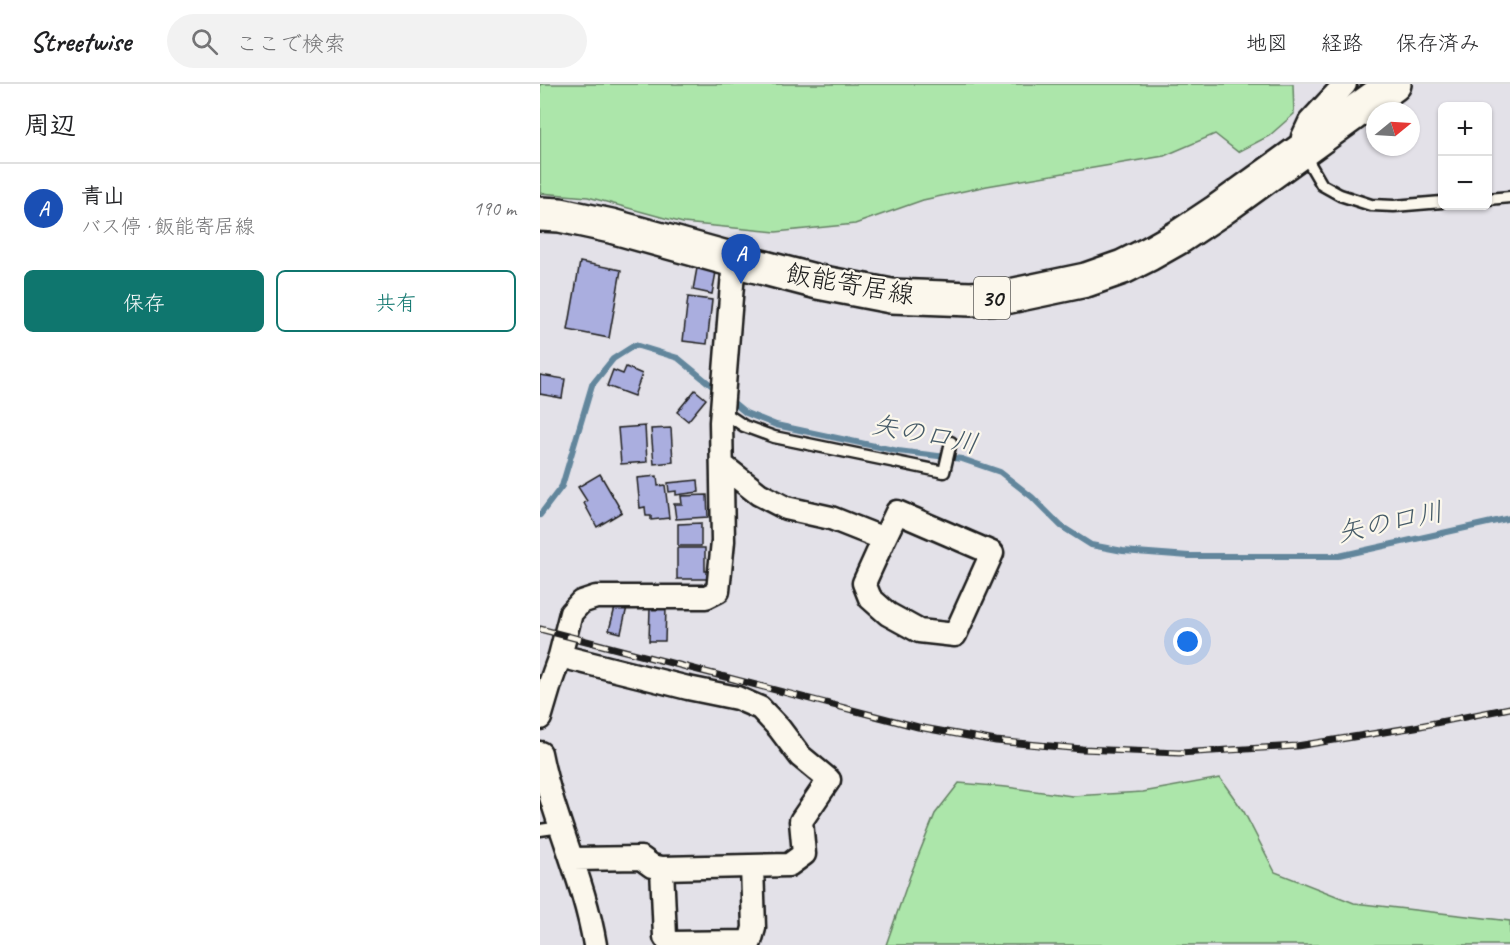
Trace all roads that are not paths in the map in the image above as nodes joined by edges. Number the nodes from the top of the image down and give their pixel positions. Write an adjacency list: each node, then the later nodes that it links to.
1 (1345, 84): 3 (street)
2 (1394, 84): 3 (main road, 飯能寄居線 / 30)
3 (1302, 151): 6 (lane); 8 (main road, 飯能寄居線 / 30)
4 (1510, 197): 5 (lane)
5 (1492, 198)
6 (1438, 202)
7 (540, 214): 8 (main road, 飯能寄居線 / 30)
8 (734, 260): 9 (street)
9 (722, 410): 10 (lane); 11 (street)
10 (950, 444)
11 (722, 465): 12 (street); 13 (street)
12 (884, 539): 12 (street)
13 (560, 656): 14 (street); 18 (street)
14 (540, 718)
15 (540, 753): 16 (street)
16 (550, 829): 17 (street)
17 (573, 858): 19 (street); 20 (street)
18 (752, 866): 19 (street); 19 (street)
19 (662, 868)
20 (596, 945)

